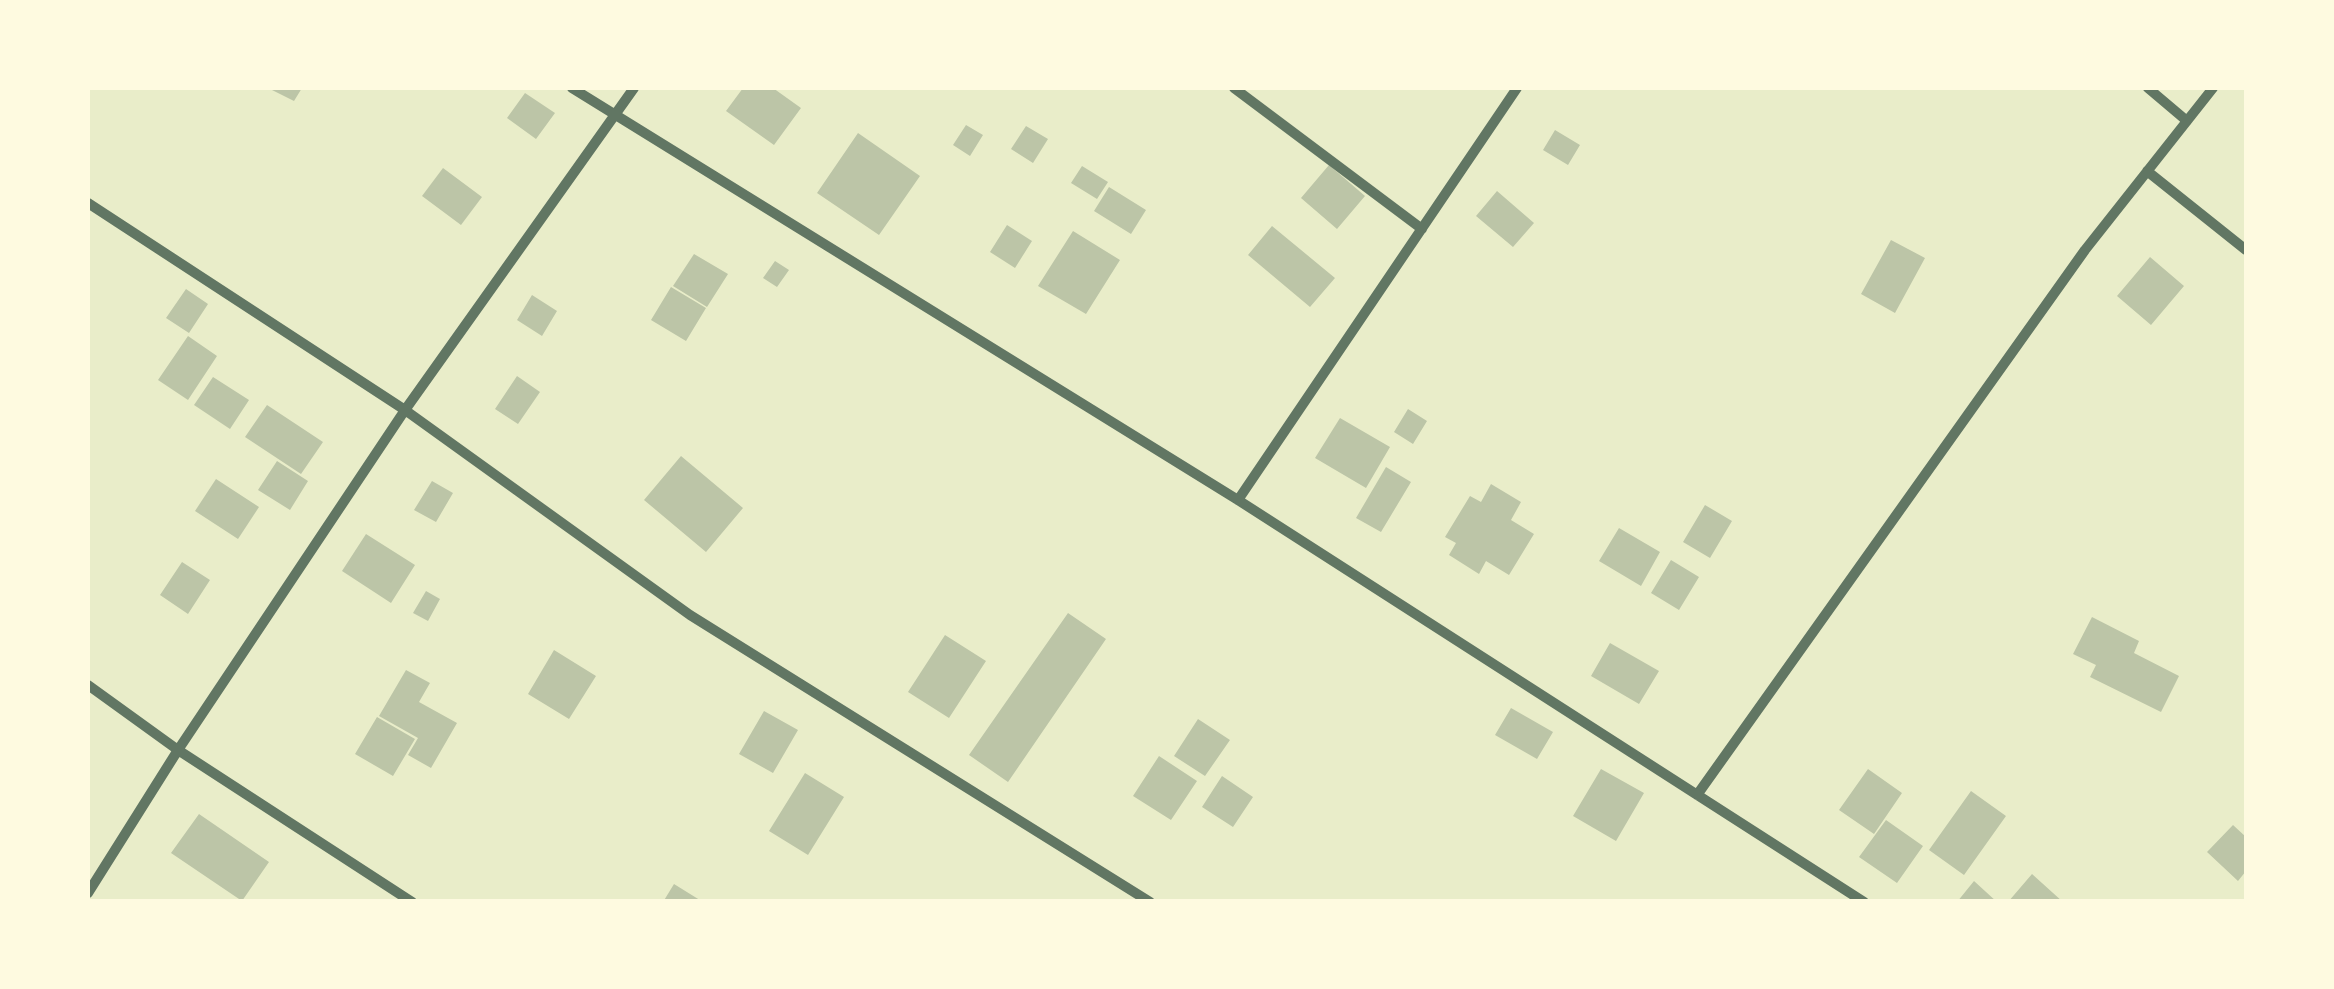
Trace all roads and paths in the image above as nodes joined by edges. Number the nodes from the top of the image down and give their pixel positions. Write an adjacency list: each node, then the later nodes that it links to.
1 (572, 88): 7 (street)
2 (634, 88): 7 (street)
3 (1234, 88): 11 (street)
4 (1518, 88): 11 (street)
5 (2148, 88): 8 (street)
6 (2213, 88): 8 (street)
7 (614, 116): 13 (street); 14 (street)
8 (2187, 121): 9 (street)
9 (2148, 172): 12 (street); 17 (street)
10 (88, 204): 13 (street)
11 (1422, 229): 14 (street)
12 (2246, 250)
13 (405, 410): 16 (street); 20 (street)
14 (1238, 500): 17 (street)
15 (88, 685): 16 (street)
16 (178, 750): 18 (street); 19 (street)
17 (1697, 794): 21 (street)
18 (88, 892)
19 (412, 902)
20 (1150, 902)
21 (1864, 902)

